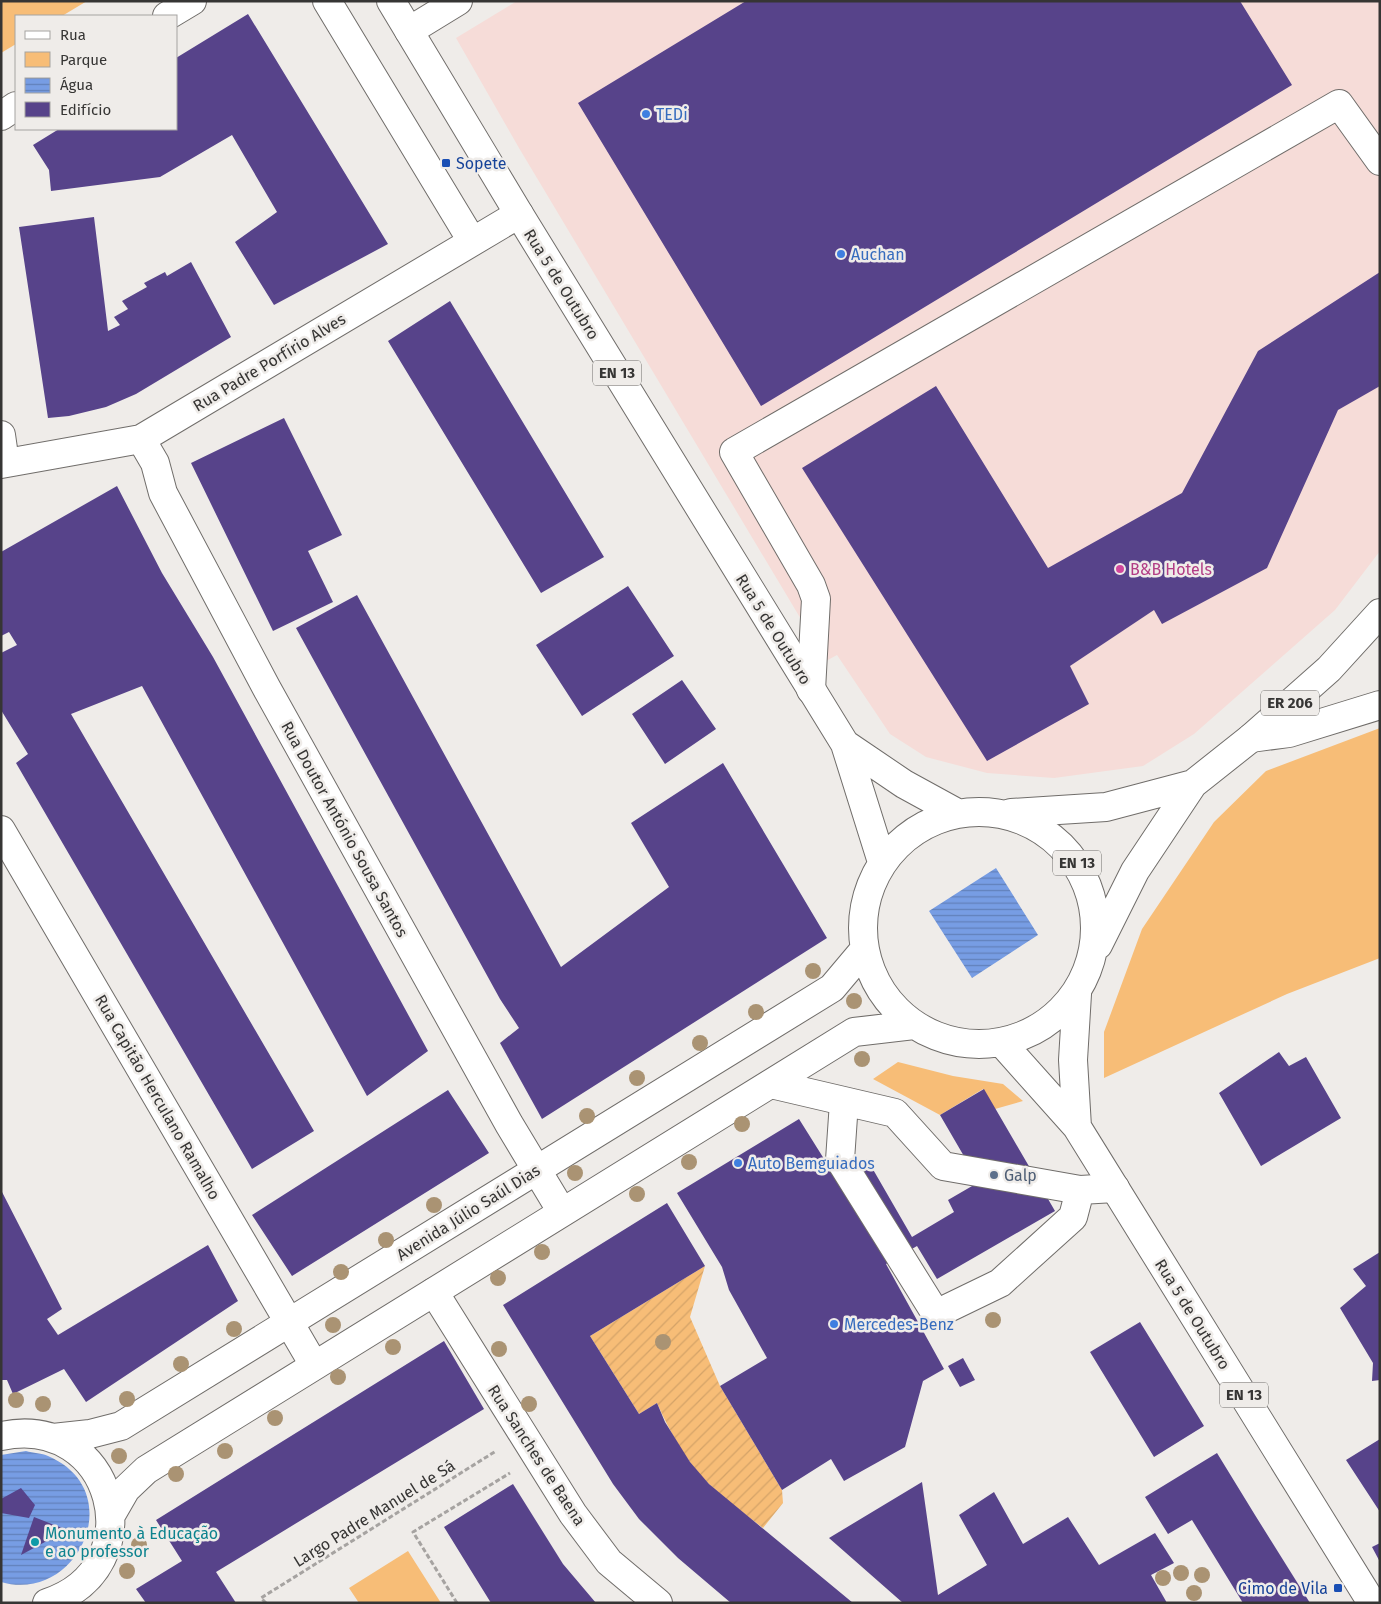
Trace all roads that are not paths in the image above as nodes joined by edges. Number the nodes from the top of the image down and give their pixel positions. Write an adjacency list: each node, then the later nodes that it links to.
1 (192, 1): 5 (main road)
2 (327, 1): 11 (main road)
3 (391, 1): 6 (main road, Rua 5 de Outubro / EN 13)
4 (458, 1): 6 (main road)
5 (168, 15)
6 (409, 31): 10 (main road, Rua 5 de Outubro / EN 13)
7 (15, 107): 8 (main road)
8 (1, 116)
9 (1380, 161): 16 (main road)
10 (519, 214): 11 (main road, Rua Padre Porfírio Alves); 16 (main road, Rua 5 de Outubro / EN 13)
11 (472, 241): 13 (main road, Rua Padre Porfírio Alves)
12 (1, 435): 14 (main road)
13 (141, 439): 14 (main road, Rua Padre Porfírio Alves); 33 (main road, Rua Doutor António Sousa Santos)
14 (3, 464)
15 (1380, 613): 18 (main road, ER 206)
16 (811, 690): 19 (main road, Rua 5 de Outubro / EN 13)
17 (1380, 705): 18 (main road)
18 (1251, 738): 20 (main road, ER 206)
19 (844, 744): 21 (main road, Rua 5 de Outubro / EN 13); 24 (main road, Rua 5 de Outubro / EN 13)
20 (1194, 784): 22 (main road, ER 206); 26 (main road, ER 206)
21 (958, 812): 22 (main road, EN 13); 24 (main road, EN 13)
22 (1003, 813): 26 (main road, EN 13)
23 (1, 830): 38 (main road, Rua Capitão Herculano Ramalho)
24 (882, 862): 25 (main road, EN 13)
25 (864, 950): 28 (main road, EN 13); 33 (main road, Avenida Júlio Saúl Dias)
26 (1095, 951): 27 (main road, EN 13)
27 (1077, 994): 29 (main road, EN 13); 32 (main road, Rua 5 de Outubro / EN 13)
28 (914, 1025): 29 (main road, EN 13); 30 (main road)
29 (1002, 1043): 32 (main road, Rua 5 de Outubro / EN 13)
30 (771, 1084): 31 (main road); 36 (main road)
31 (844, 1102): 35 (main road); 35 (main road)
32 (1078, 1127): 34 (main road, Rua 5 de Outubro / EN 13)
33 (537, 1170): 36 (main road, Rua Doutor António Sousa Santos); 38 (main road, Avenida Júlio Saúl Dias)
34 (1115, 1188): 35 (main road); 45 (main road, Rua 5 de Outubro / EN 13)
35 (1080, 1190)
36 (562, 1212): 37 (main road)
37 (434, 1292): 39 (main road); 44 (main road, Rua Sanches de Baena)
38 (290, 1323): 39 (main road, Rua Capitão Herculano Ramalho); 41 (main road, Avenida Júlio Saúl Dias)
39 (314, 1365): 42 (main road)
40 (1, 1436): 41 (main road)
41 (53, 1438): 42 (main road)
42 (111, 1515): 43 (main road)
43 (62, 1600)
44 (658, 1603)
45 (1372, 1603)

